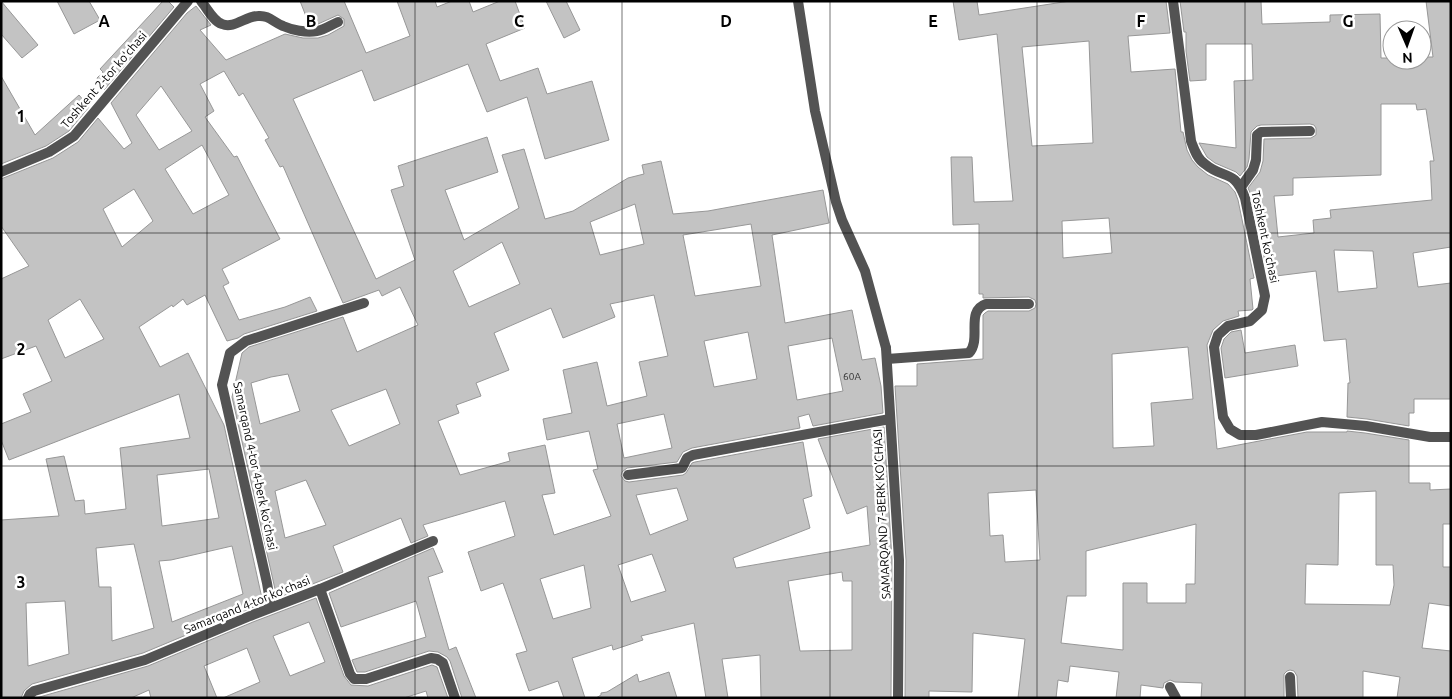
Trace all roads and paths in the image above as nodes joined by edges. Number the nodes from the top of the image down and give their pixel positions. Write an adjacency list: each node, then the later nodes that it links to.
1 (188, 1): 7 (street, Toshkent 2-tor koʻchasi)
2 (201, 1): 5 (street)
3 (798, 1): 11 (street, SAMARQAND 7-BERK KO'CHASI)
4 (1173, 1): 8 (street, Toshkent koʻchasi)
5 (338, 22)
6 (1310, 132): 8 (street)
7 (1, 172)
8 (1241, 186): 13 (street, Toshkent koʻchasi)
9 (364, 303): 17 (street, Samarqand 4-tor 4-berk koʻchasi)
10 (1028, 304): 11 (street)
11 (886, 354): 12 (street, SAMARQAND 7-BERK KO'CHASI)
12 (890, 419): 14 (street, SAMARQAND 7-BERK KO'CHASI); 22 (street, SAMARQAND 7-BERK KO'CHASI)
13 (1451, 437)
14 (628, 475)
15 (433, 541): 16 (street)
16 (320, 589): 17 (street, Samarqand 4-tor koʻchasi); 21 (street, Samarqand 4-tor koʻchasi)
17 (272, 607): 20 (street, Samarqand 4-tor koʻchasi)
18 (1290, 676): 24 (street)
19 (1170, 687): 23 (street)
20 (28, 698)
21 (455, 698)
22 (898, 698)
23 (1176, 698)
24 (1291, 698)

